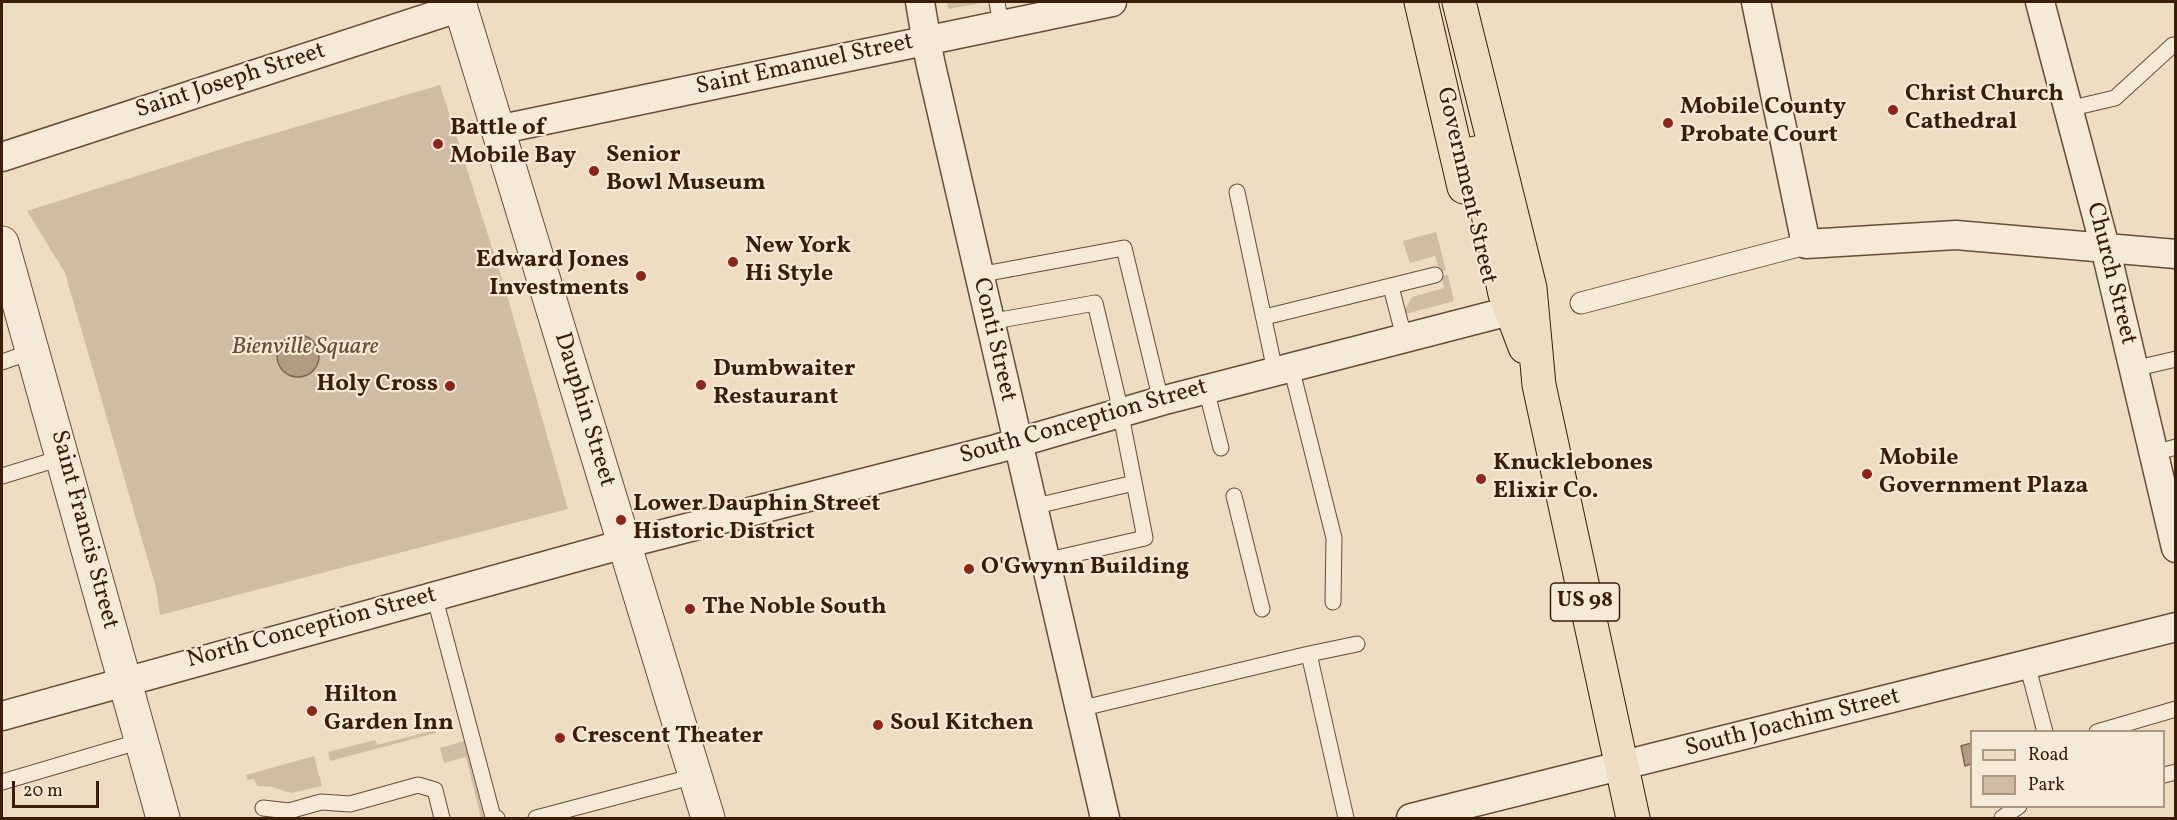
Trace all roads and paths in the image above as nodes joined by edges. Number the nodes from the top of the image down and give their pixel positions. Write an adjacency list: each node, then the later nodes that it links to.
1 (920, 2): 11 (street, Conti Street)
2 (1112, 2): 10 (street, Saint Emanuel Street)
3 (1421, 2): 25 (main road, Government Street)
4 (1442, 2): 25 (main road, Government Street)
5 (1459, 2): 25 (main road, Government Street)
6 (1479, 2): 25 (main road, Government Street)
7 (1756, 2): 18 (street)
8 (2040, 2): 13 (street, Church Street)
9 (460, 4): 14 (street, Dauphin Street); 15 (street, Saint Joseph Street)
10 (999, 13): 11 (street, Saint Emanuel Street)
11 (925, 40): 14 (street, Saint Emanuel Street); 21 (street, Conti Street)
12 (2173, 45): 13 (lane)
13 (2068, 109): 19 (street, Church Street)
14 (497, 130): 46 (street, Dauphin Street)
15 (2, 157)
16 (1237, 192): 26 (lane)
17 (2, 243): 29 (street, Saint Francis Street)
18 (1806, 244): 19 (street); 24 (street)
19 (2105, 247): 20 (street); 33 (street, Church Street)
20 (2175, 254)
21 (978, 275): 27 (street, Conti Street); 36 (lane)
22 (1435, 275): 23 (lane)
23 (1391, 287): 26 (lane); 28 (lane)
24 (1581, 303)
25 (1522, 308): 28 (street, South Conception Street); 34 (main road, Government Street); 34 (main road, Government Street)
26 (1265, 317): 32 (lane)
27 (990, 322): 37 (lane); 38 (street, Conti Street)
28 (1404, 337): 32 (street, South Conception Street)
29 (34, 351): 31 (lane); 41 (street, Saint Francis Street)
30 (2175, 359): 33 (lane)
31 (2, 362)
32 (1283, 369): 35 (street, South Conception Street); 50 (lane)
33 (2133, 369): 40 (street, Church Street)
34 (1535, 370): 63 (main road, Government Street / US 98)
35 (1206, 389): 36 (street, South Conception Street); 39 (lane)
36 (1161, 401): 37 (street, South Conception Street)
37 (1120, 412): 38 (street, South Conception Street); 43 (lane)
38 (1017, 443): 45 (street, Conti Street); 46 (street, South Conception Street)
39 (1221, 448)
40 (2164, 450): 47 (street, Church Street)
41 (64, 457): 42 (lane); 56 (street, Saint Francis Street)
42 (2, 476)
43 (1134, 483): 45 (lane); 48 (lane)
44 (1234, 496): 51 (lane)
45 (1032, 507): 48 (street, Conti Street)
46 (624, 544): 49 (street, North Conception Street); 64 (street, Dauphin Street)
47 (2175, 548)
48 (1044, 561): 57 (street, Conti Street)
49 (434, 595): 56 (street, North Conception Street); 70 (lane)
50 (1333, 602)
51 (1262, 609)
52 (2175, 627): 55 (street, South Joachim Street)
53 (1357, 644): 54 (lane)
54 (1309, 654): 57 (lane); 74 (lane)
55 (2027, 664): 60 (lane); 63 (street, South Joachim Street)
56 (124, 681): 59 (street, North Conception Street); 62 (street, Saint Francis Street)
57 (1079, 709): 73 (street, Conti Street)
58 (2175, 709): 61 (lane)
59 (2, 716)
60 (2044, 730)
61 (2104, 730)
62 (141, 741): 65 (lane); 68 (street, Saint Francis Street)
63 (1620, 768): 75 (street, South Joachim Street); 76 (main road, Government Street / US 98)
64 (695, 776): 71 (lane); 72 (street, Dauphin Street)
65 (2, 782)
66 (262, 808): 69 (lane)
67 (2018, 808): 77 (lane)
68 (163, 819)
69 (442, 819)
70 (497, 819)
71 (536, 819)
72 (708, 819)
73 (1105, 819)
74 (1346, 819)
75 (1411, 819)
76 (1633, 819)
77 (2002, 819)

